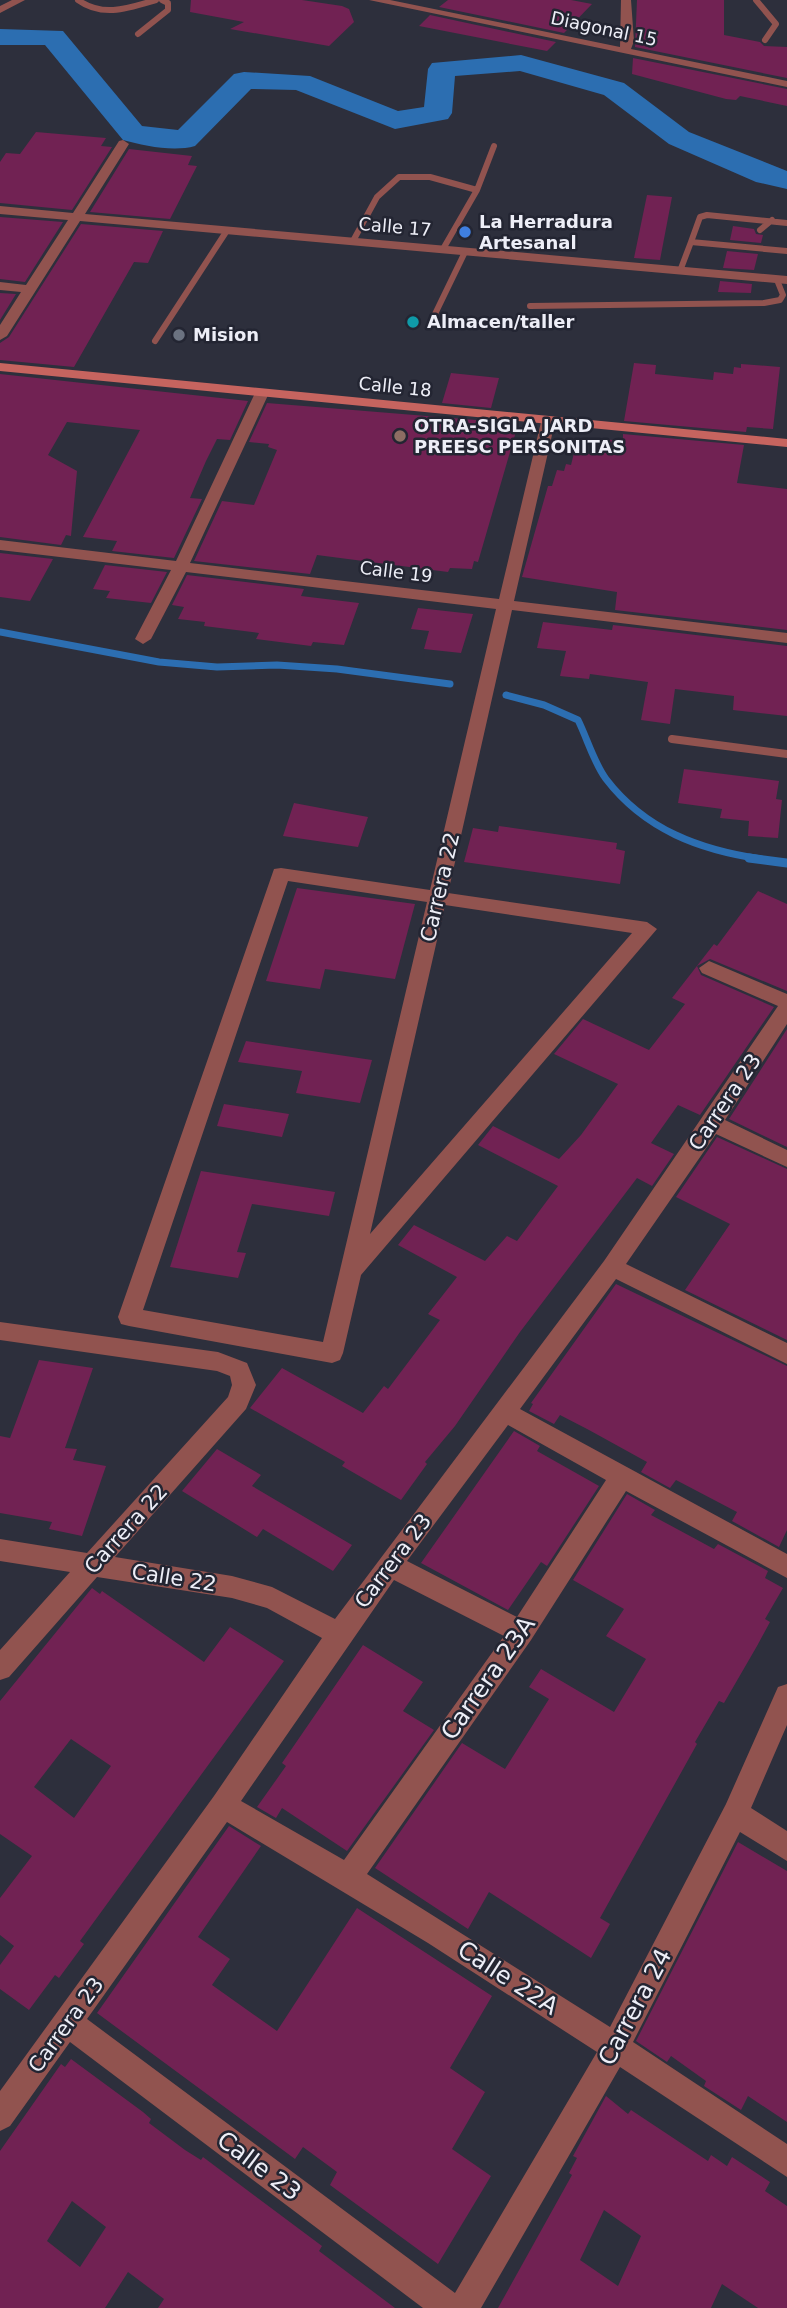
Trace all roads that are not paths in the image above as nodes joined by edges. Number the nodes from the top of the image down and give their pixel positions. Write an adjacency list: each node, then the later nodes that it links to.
1 (78, 0): 2 (lane)
2 (156, 0)
3 (162, 0): 10 (lane)
4 (423, 0): 12 (street, Diagonal 15)
5 (626, 0): 12 (street)
6 (756, 0): 11 (lane)
7 (18, 1): 9 (street)
8 (383, 1): 12 (street, Diagonal 15)
9 (0, 10)
10 (138, 34)
11 (765, 40)
12 (626, 46): 13 (street, Diagonal 15)
13 (736, 69): 14 (street, Diagonal 15); 15 (street, Diagonal 15)
14 (787, 75)
15 (787, 84)
16 (123, 144): 20 (street)
17 (494, 146): 18 (lane)
18 (477, 190): 26 (lane); 29 (lane)
19 (0, 209): 20 (street, Calle 17)
20 (76, 217): 24 (street, Calle 17); 35 (street)
21 (772, 220): 22 (lane); 23 (lane); 27 (lane)
22 (787, 223)
23 (760, 230)
24 (226, 232): 26 (street, Calle 17); 39 (lane)
25 (751, 238): 28 (lane)
26 (353, 241): 29 (street, Calle 17)
27 (691, 242): 28 (lane); 32 (lane)
28 (749, 247): 30 (lane)
29 (443, 249): 31 (street, Calle 17)
30 (787, 251)
31 (465, 252): 32 (street, Calle 17); 37 (lane)
32 (680, 271): 33 (street, Calle 17)
33 (782, 280): 36 (lane)
34 (0, 286): 35 (street)
35 (30, 289): 38 (street)
36 (530, 306)
37 (435, 313)
38 (0, 336)
39 (155, 341)
40 (0, 367): 41 (street, Calle 18)
41 (262, 393): 42 (street, Calle 18); 46 (street)
42 (548, 422): 43 (street, Calle 18); 47 (street, Carrera 22)
43 (787, 443)
44 (0, 534): 46 (street, Calle 19)
45 (0, 545): 46 (street, Calle 19)
46 (184, 561): 47 (street, Calle 19); 50 (street)
47 (507, 599): 48 (street, Calle 19); 49 (street, Calle 19); 53 (street, Carrera 22)
48 (787, 625)
49 (787, 638)
50 (142, 639)
51 (672, 739): 52 (lane)
52 (787, 754)
53 (438, 898): 60 (street, Carrera 22); 60 (street); 60 (street, Carrera 22)
54 (709, 968): 55 (street)
55 (787, 1002)
56 (787, 1008): 57 (street, Carrera 23)
57 (712, 1124): 58 (street); 59 (street, Carrera 23)
58 (787, 1159)
59 (612, 1267): 62 (street); 63 (street, Carrera 23)
60 (351, 1271)
61 (0, 1331): 66 (street, Carrera 22)
62 (787, 1354)
63 (505, 1412): 64 (street); 67 (street, Carrera 23)
64 (622, 1476): 68 (street); 70 (street, Carrera 23A)
65 (0, 1550): 66 (street, Calle 22)
66 (93, 1565): 69 (street, Calle 22); 71 (street, Carrera 22)
67 (390, 1565): 69 (street, Carrera 23); 70 (street)
68 (787, 1567)
69 (339, 1634): 73 (street, Carrera 23)
70 (514, 1642): 76 (street, Carrera 23A)
71 (0, 1668)
72 (787, 1696): 74 (street, Carrera 24)
73 (223, 1805): 76 (street, Calle 22A); 77 (street, Carrera 23)
74 (735, 1813): 75 (street); 78 (street, Carrera 24)
75 (787, 1847)
76 (349, 1876): 78 (street, Calle 22A)
77 (68, 2023): 79 (street, Carrera 23); 81 (street, Calle 23)
78 (616, 2046): 80 (street, Calle 22A); 82 (street, Carrera 24)
79 (0, 2116)
80 (787, 2162)
81 (449, 2308)
82 (464, 2308)

